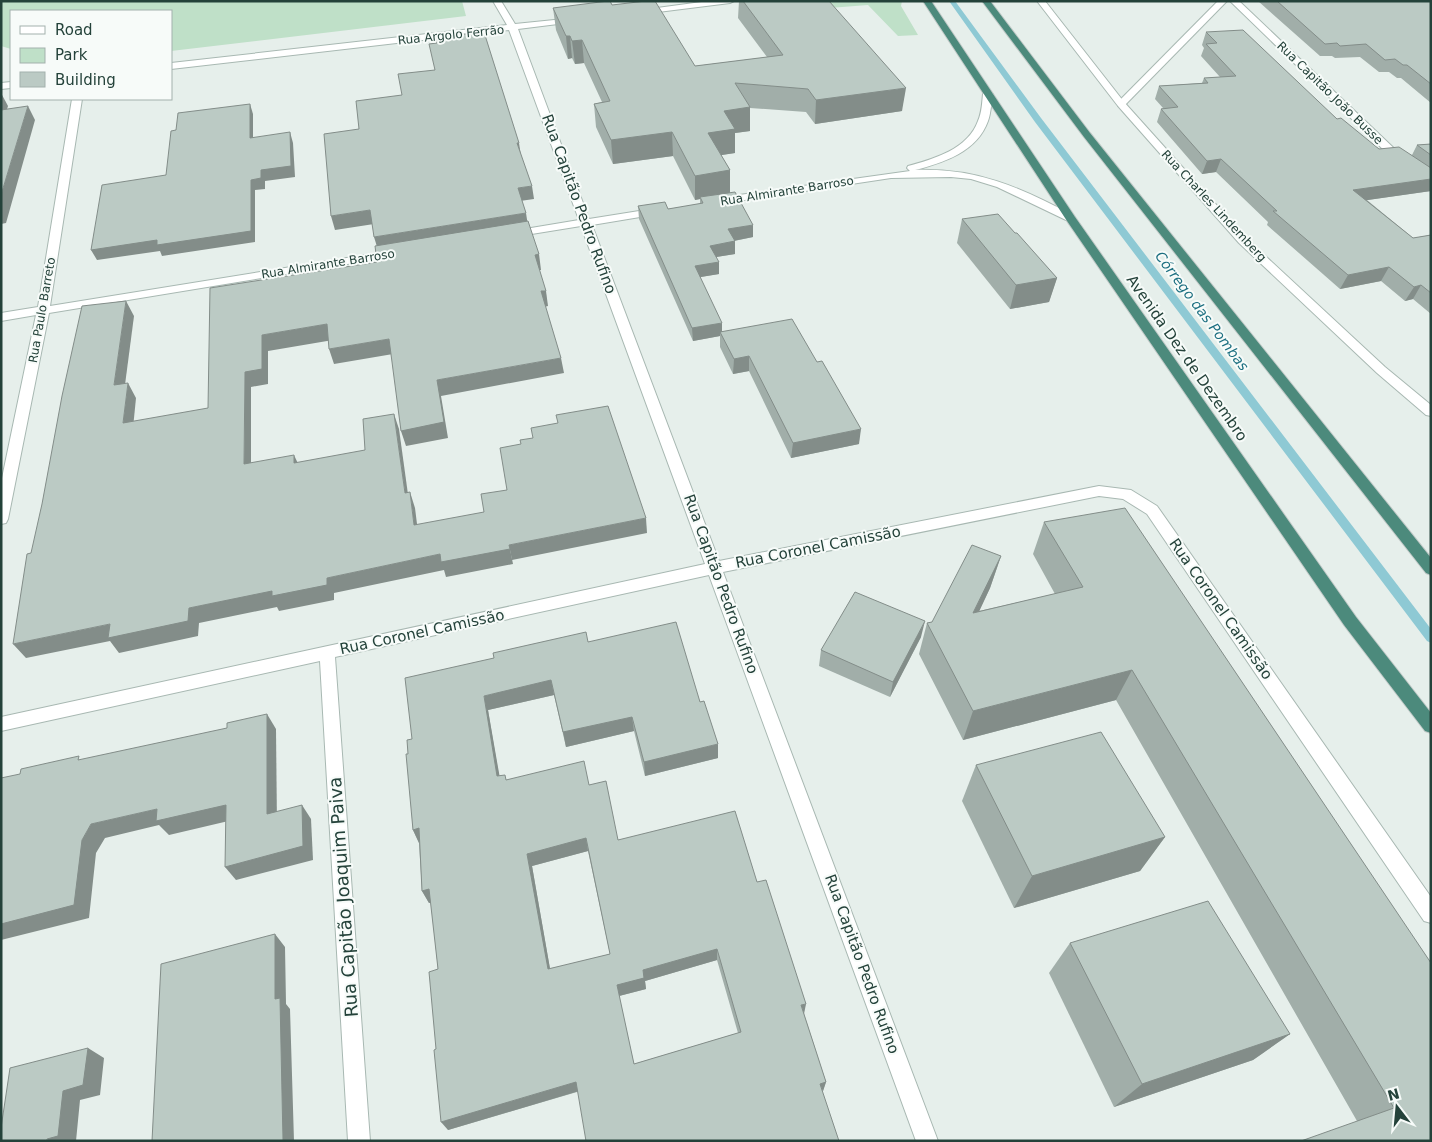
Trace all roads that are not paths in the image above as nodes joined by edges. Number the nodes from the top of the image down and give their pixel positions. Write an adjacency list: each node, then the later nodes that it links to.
1 (497, 1): 10 (street, Rua Capitão Pedro Rufino)
2 (730, 1): 8 (street)
3 (927, 1): 12 (highway, Avenida Dez de Dezembro)
4 (986, 1): 28 (highway)
5 (1041, 1): 14 (street, Rua Charles Lindemberg)
6 (1223, 1): 14 (street)
7 (1234, 1): 16 (street, Rua Capitão João Busse)
8 (631, 13)
9 (582, 19): 10 (street, Rua Argolo Ferrão)
10 (513, 28): 11 (street, Rua Argolo Ferrão); 20 (street, Rua Capitão Pedro Rufino)
11 (172, 66)
12 (988, 94): 15 (street, Rua Almirante Barroso); 19 (highway, Avenida Dez de Dezembro)
13 (77, 100): 23 (street, Rua Paulo Barreto)
14 (1121, 104): 25 (street, Rua Charles Lindemberg)
15 (892, 174): 17 (street, Rua Almirante Barroso); 19 (street, Rua Almirante Barroso)
16 (1431, 181)
17 (704, 203)
18 (665, 210): 20 (street)
19 (1070, 218): 31 (highway, Avenida Dez de Dezembro)
20 (586, 222): 21 (street); 27 (street, Rua Capitão Pedro Rufino)
21 (497, 236)
22 (408, 251): 23 (street, Rua Almirante Barroso)
23 (43, 311): 24 (street, Rua Almirante Barroso); 26 (street, Rua Paulo Barreto)
24 (1, 317)
25 (1431, 412)
26 (1, 519)
27 (714, 568): 29 (street, Rua Coronel Camissão); 32 (street, Rua Coronel Camissão); 34 (street, Rua Capitão Pedro Rufino)
28 (1431, 569)
29 (327, 652): 30 (street, Rua Coronel Camissão); 33 (street, Rua Capitão Joaquim Paiva)
30 (1, 724)
31 (1431, 726)
32 (1431, 914)
33 (359, 1141)
34 (927, 1141)

